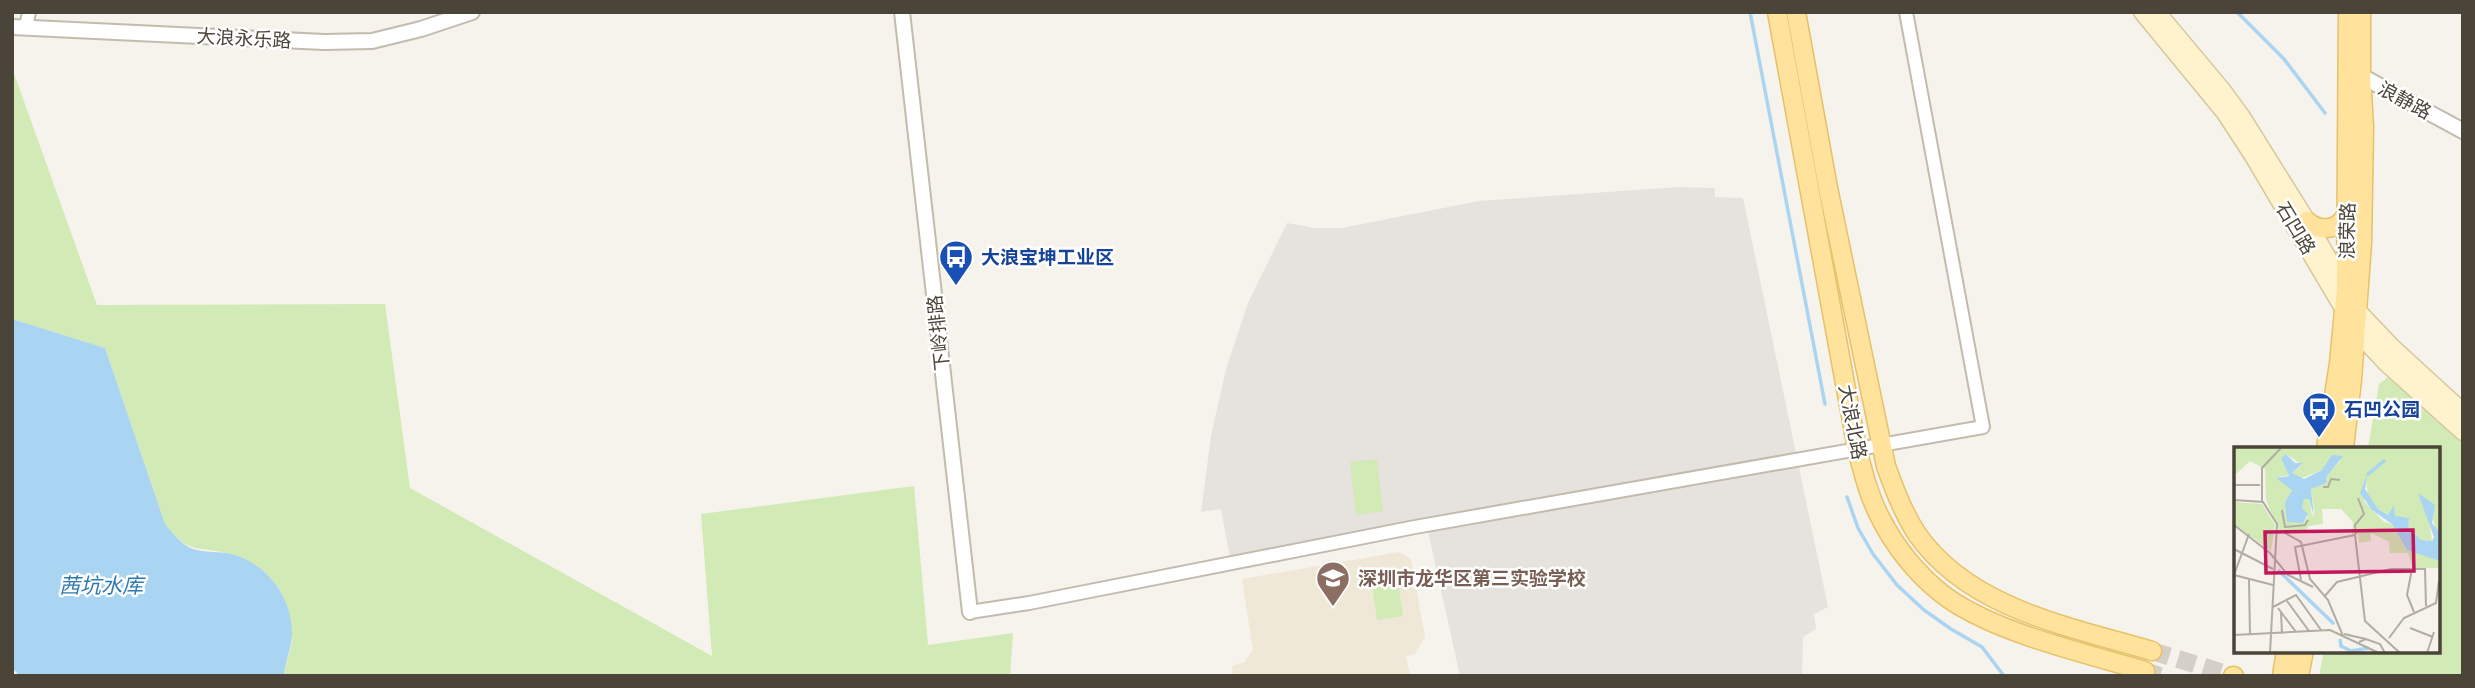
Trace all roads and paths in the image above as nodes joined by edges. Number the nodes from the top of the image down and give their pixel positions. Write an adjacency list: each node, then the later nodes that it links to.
1 (29, 12): 11 (street)
2 (472, 12): 11 (street, 大浪永乐路)
3 (902, 12): 25 (street, 下岭排路)
4 (1777, 12): 24 (main road, 大浪北路)
5 (1796, 12): 21 (main road, 大浪北路)
6 (1906, 12): 21 (street)
7 (2142, 12): 17 (main road, 石凹路)
8 (2157, 12): 15 (main road, 石凹路)
9 (2348, 12): 12 (main road, 浪荣路)
10 (2361, 12): 12 (main road, 浪荣路)
11 (19, 27)
12 (2354, 72): 13 (street, 浪静路); 14 (main road, 浪荣路); 17 (main road, 浪荣路)
13 (2463, 131)
14 (2347, 212): 15 (main road); 16 (main road, 浪荣路)
15 (2306, 221): 16 (main road, 石凹路)
16 (2346, 290): 17 (main road, 浪荣路)
17 (2351, 312): 18 (main road, 浪荣路); 19 (main road, 石凹路); 22 (main road, 浪荣路)
18 (2357, 332): 20 (main road); 23 (main road, 浪荣路)
19 (2463, 412)
20 (2463, 432)
21 (1881, 444): 24 (street); 26 (main road, 大浪北路)
22 (2326, 447)
23 (2344, 447)
24 (1857, 449): 25 (street); 29 (main road, 大浪北路)
25 (970, 612)
26 (2152, 651)
27 (2286, 653): 30 (main road)
28 (2304, 653): 31 (main road)
29 (2145, 671)
30 (2281, 676)
31 (2299, 676)

